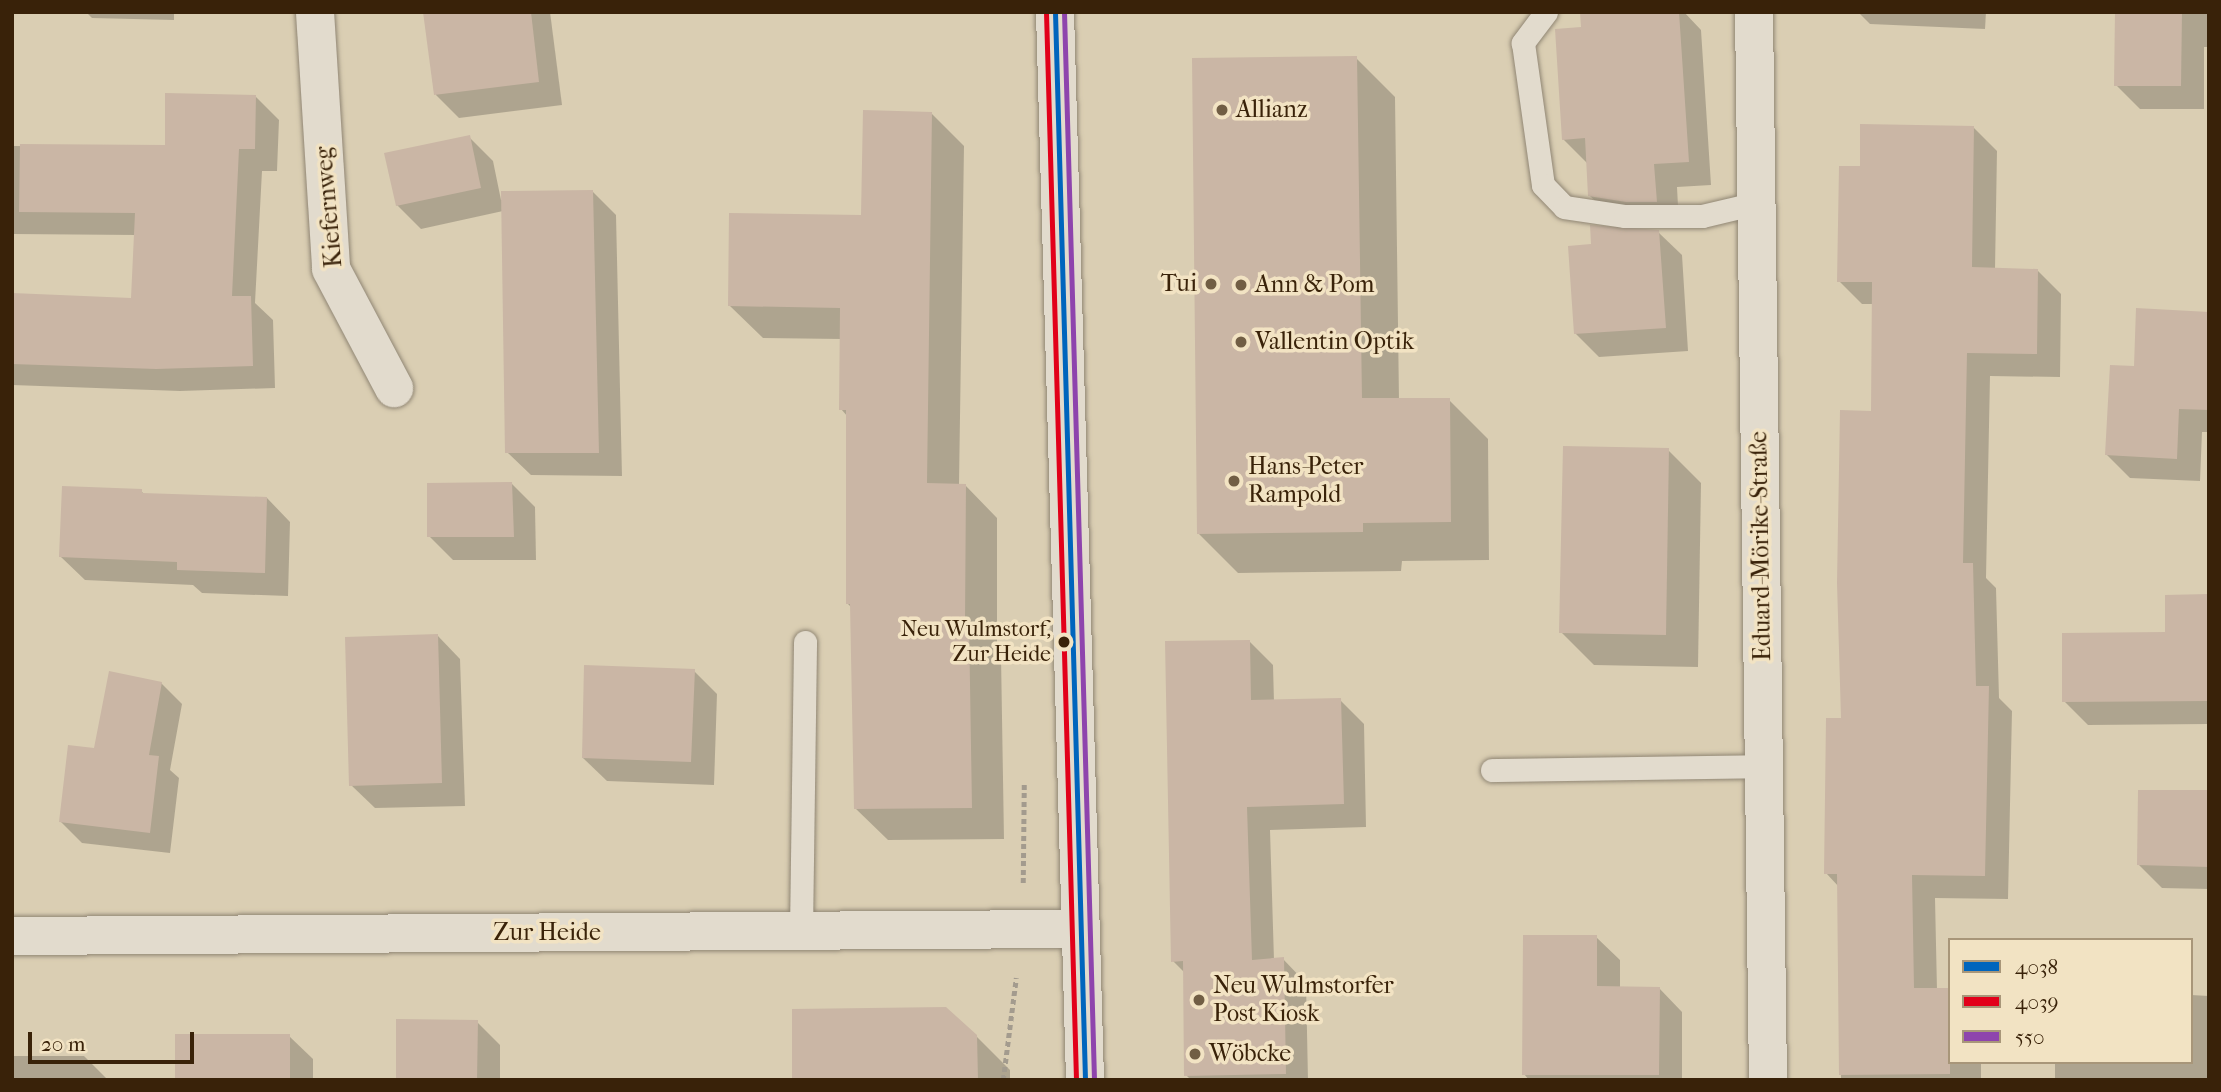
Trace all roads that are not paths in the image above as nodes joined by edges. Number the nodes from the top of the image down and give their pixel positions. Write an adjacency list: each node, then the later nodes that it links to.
1 (315, 12): 6 (street, Kiefernweg)
2 (1055, 12): 10 (street)
3 (1546, 12): 5 (lane)
4 (1754, 12): 5 (street, Eduard-Mörike-Straße)
5 (1756, 203): 8 (street, Eduard-Mörike-Straße)
6 (394, 388)
7 (805, 642): 11 (lane)
8 (1764, 766): 9 (lane); 14 (street, Eduard-Mörike-Straße)
9 (1492, 770)
10 (1081, 929): 11 (street, Zur Heide); 13 (street)
11 (801, 931): 12 (street, Zur Heide)
12 (12, 936)
13 (1084, 1080)
14 (1768, 1080)

